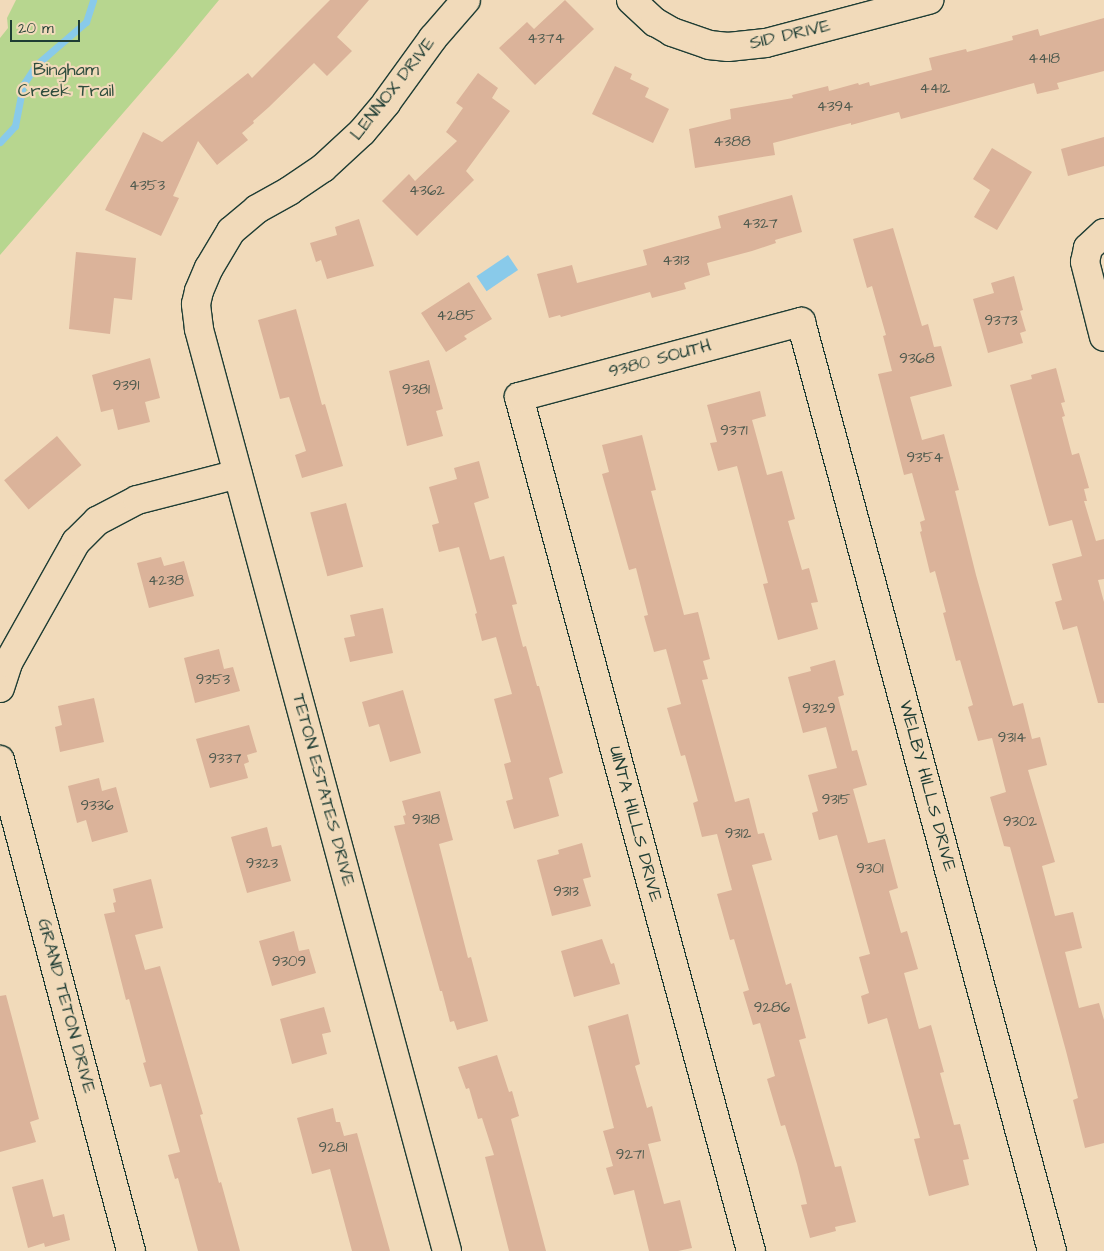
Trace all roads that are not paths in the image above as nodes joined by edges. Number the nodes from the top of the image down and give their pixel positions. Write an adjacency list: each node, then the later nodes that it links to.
1 (466, 0): 6 (street, LENNOX DRIVE)
2 (631, 0): 3 (street, SID DRIVE)
3 (930, 0)
4 (1104, 233): 7 (street)
5 (801, 322): 8 (street, 9380 SOUTH); 15 (street, WELBY HILLS DRIVE)
6 (199, 330): 9 (street, TETON ESTATES DRIVE)
7 (1104, 337)
8 (519, 397): 14 (street, UINTA HILLS DRIVE)
9 (238, 474): 10 (street); 13 (street, TETON ESTATES DRIVE)
10 (0, 688)
11 (0, 760): 12 (street, GRAND TETON DRIVE)
12 (132, 1251)
13 (447, 1251)
14 (751, 1251)
15 (1052, 1251)

